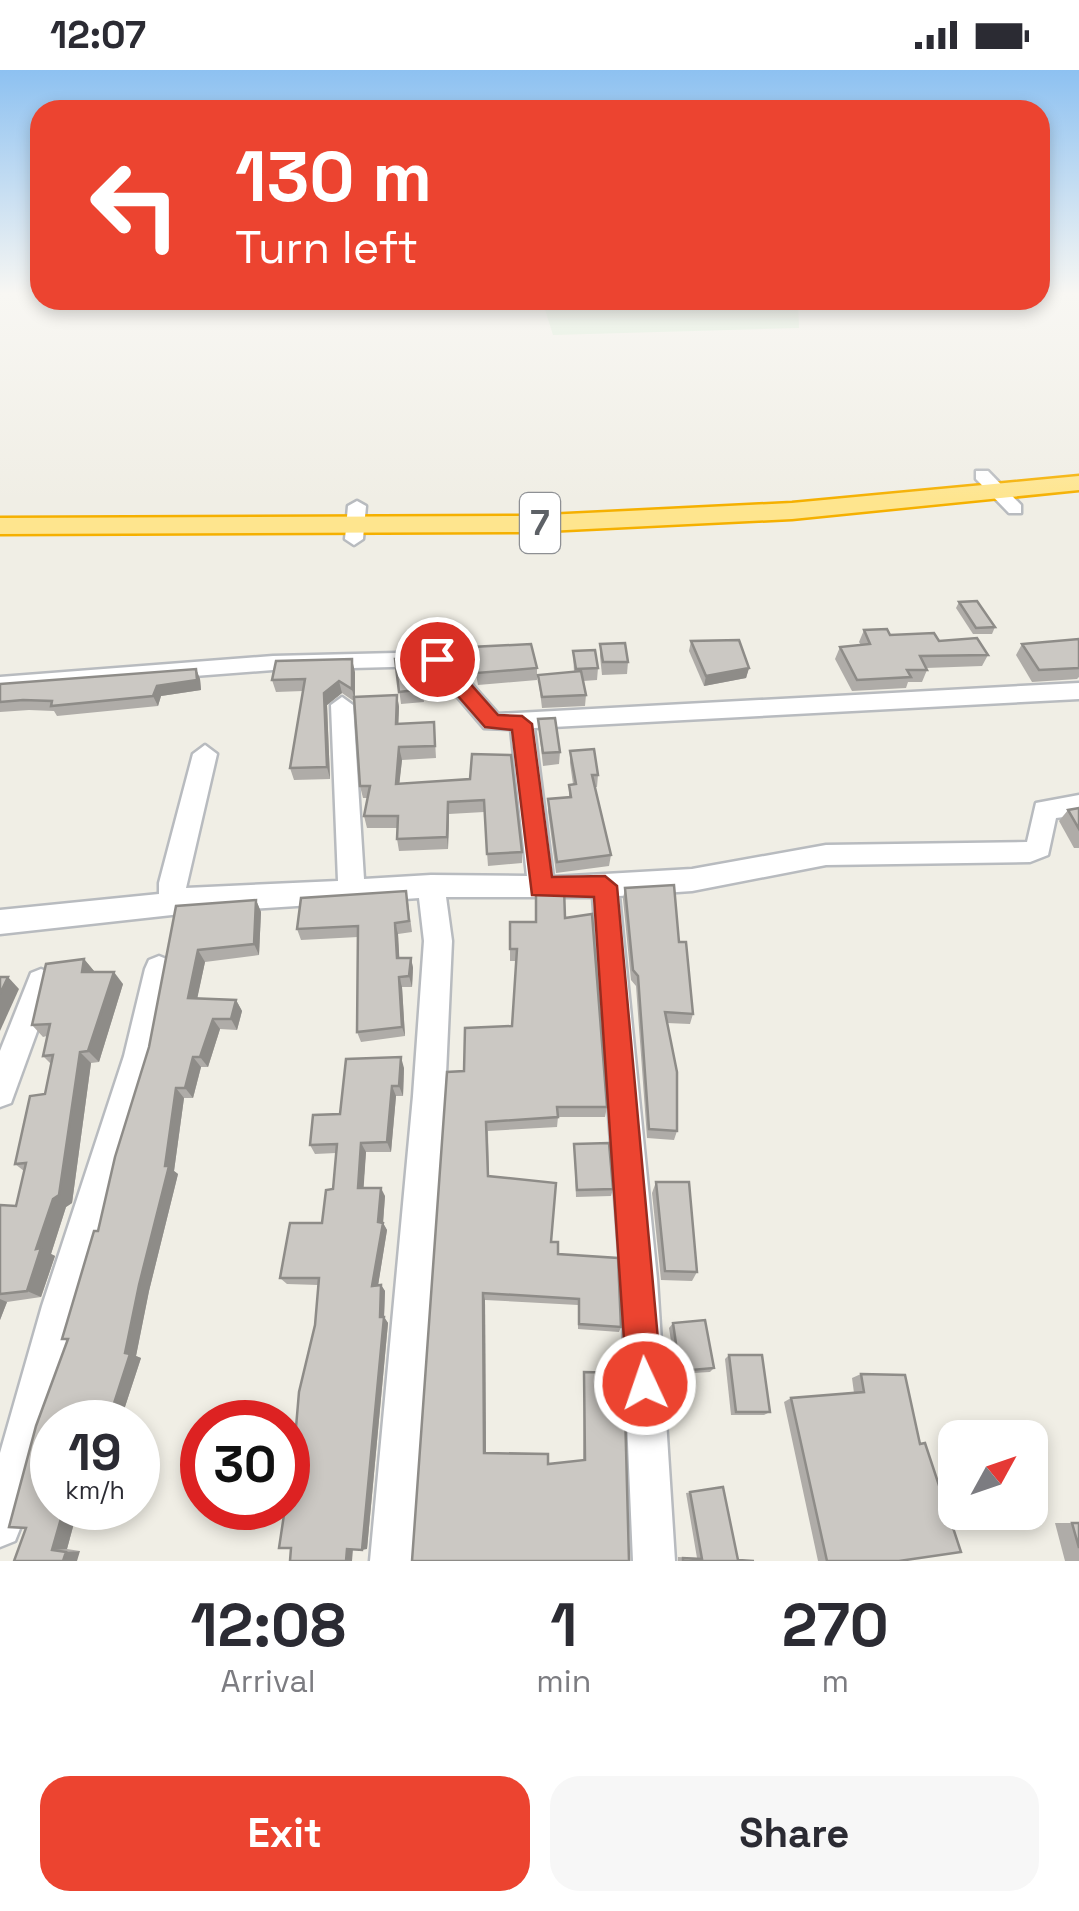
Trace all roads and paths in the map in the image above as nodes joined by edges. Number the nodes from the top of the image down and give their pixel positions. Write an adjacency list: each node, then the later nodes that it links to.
1 (1079, 483): 2 (highway, 7)
2 (999, 493): 3 (highway, 7); 4 (highway, 7)
3 (1079, 500)
4 (356, 523): 5 (highway, 7); 6 (highway, 7)
5 (0, 526)
6 (0, 542)
7 (0, 684): 10 (street)
8 (1079, 691): 10 (street)
9 (342, 704): 16 (street)
10 (522, 724): 15 (street)
11 (205, 754): 17 (street)
12 (1079, 806): 14 (street)
13 (431, 886): 15 (street); 16 (street); 23 (street)
14 (605, 886): 15 (street); 24 (street)
15 (541, 888)
16 (352, 895): 17 (street)
17 (190, 902): 18 (street)
18 (0, 922)
19 (159, 969): 22 (street)
20 (42, 982): 21 (street)
21 (0, 1092)
22 (0, 1526)
23 (391, 1561)
24 (654, 1561)

